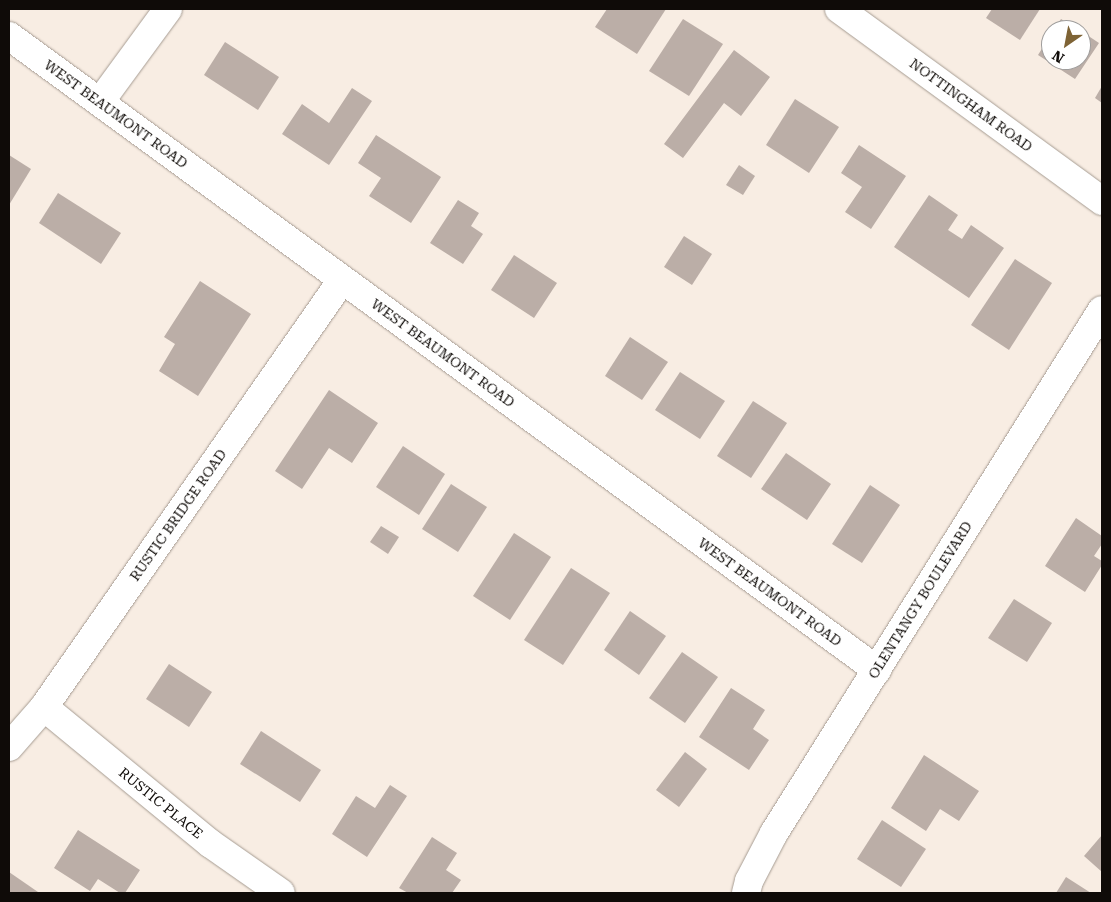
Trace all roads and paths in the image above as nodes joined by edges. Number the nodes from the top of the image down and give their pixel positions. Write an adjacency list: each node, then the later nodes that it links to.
1 (168, 9): 4 (street)
2 (840, 9): 5 (street, NOTTINGHAM ROAD)
3 (9, 36): 4 (street, WEST BEAUMONT ROAD)
4 (100, 102): 6 (street, WEST BEAUMONT ROAD)
5 (1102, 201)
6 (342, 280): 8 (street, WEST BEAUMONT ROAD); 9 (street, RUSTIC BRIDGE ROAD)
7 (1102, 310): 8 (street, OLENTANGY BOULEVARD)
8 (876, 670): 12 (street, OLENTANGY BOULEVARD)
9 (44, 707): 10 (street, RUSTIC BRIDGE ROAD); 11 (street, RUSTIC PLACE)
10 (9, 747)
11 (281, 893)
12 (746, 893)

